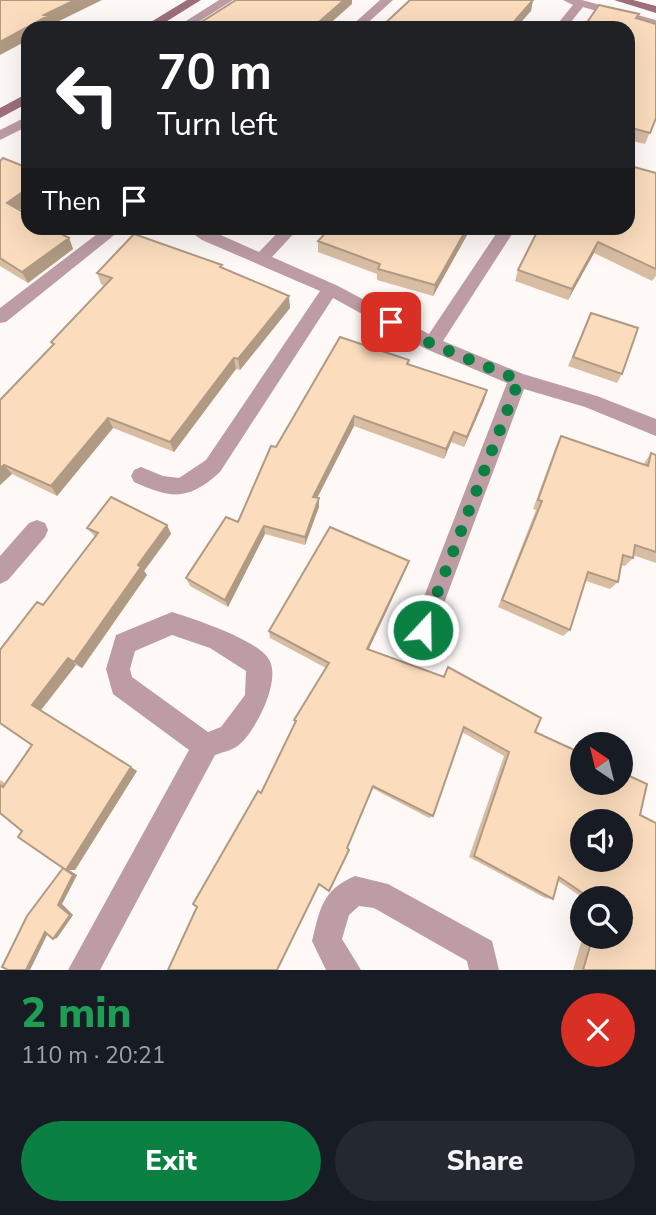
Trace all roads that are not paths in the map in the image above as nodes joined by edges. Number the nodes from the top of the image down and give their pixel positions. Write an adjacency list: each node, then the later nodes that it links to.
1 (195, 0): 7 (main road)
2 (227, 0): 8 (street)
3 (387, 0): 9 (street)
4 (620, 0): 6 (main road)
5 (574, 1): 10 (street); 11 (street)
6 (656, 10)
7 (159, 21)
8 (192, 21)
9 (363, 21)
10 (564, 21)
11 (656, 24)
12 (21, 101): 13 (main road)
13 (0, 114)
14 (106, 235): 20 (street)
15 (208, 235): 18 (street)
16 (284, 235): 18 (street)
17 (503, 235): 21 (street)
18 (261, 259): 19 (street)
19 (330, 289): 21 (street); 24 (street)
20 (0, 317)
21 (432, 344): 22 (street)
22 (519, 380): 23 (street); 27 (street)
23 (656, 428)
24 (141, 476)
25 (37, 530): 26 (street)
26 (0, 573)
27 (423, 630)
28 (206, 746): 28 (street); 29 (street)
29 (83, 970)
30 (346, 970): 31 (street)
31 (484, 970)

